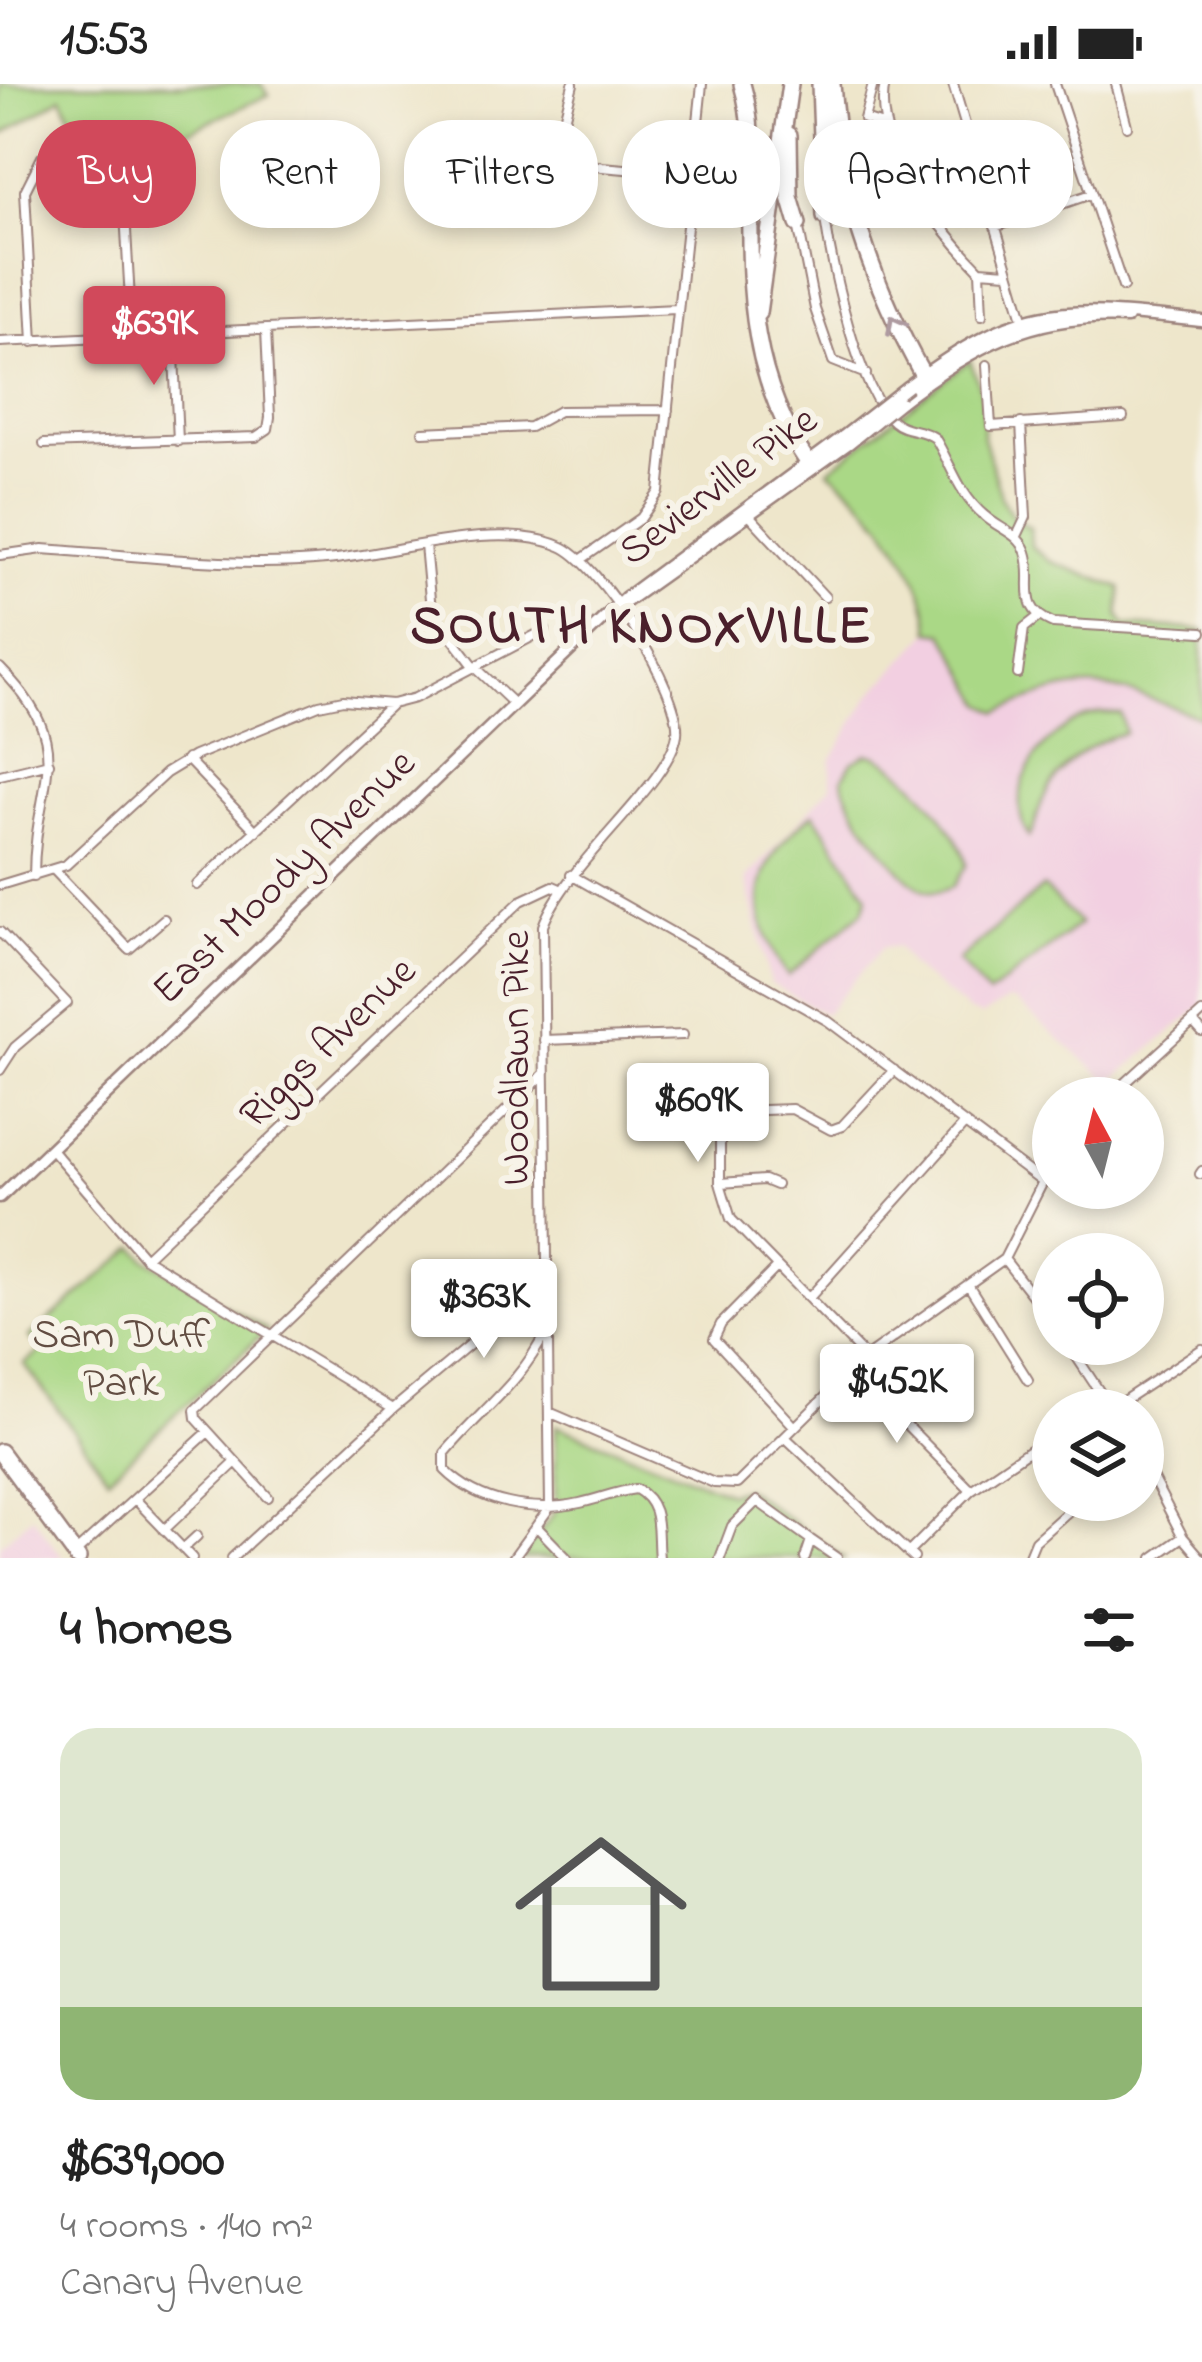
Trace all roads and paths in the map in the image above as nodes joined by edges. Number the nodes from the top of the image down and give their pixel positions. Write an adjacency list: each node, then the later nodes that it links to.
1 (573, 84): 18 (street)
2 (702, 84): 12 (street)
3 (742, 84): 40 (highway)
4 (792, 84): 21 (highway); 40 (highway)
5 (820, 84): 13 (highway)
6 (832, 84): 44 (highway, one-way to 6)
7 (873, 84): 14 (street)
8 (885, 84): 15 (street)
9 (953, 84): 16 (street)
10 (1055, 84): 19 (street)
11 (1116, 84): 17 (street)
12 (699, 120)
13 (821, 120)
14 (867, 120)
15 (886, 120)
16 (964, 120)
17 (1127, 126)
18 (622, 166)
19 (1091, 194): 20 (street); 28 (street)
20 (1073, 200)
21 (798, 224): 42 (street)
22 (687, 228): 29 (street)
23 (827, 228): 39 (street)
24 (944, 228): 26 (street)
25 (996, 228): 27 (street)
26 (980, 270): 27 (street); 30 (street)
27 (1008, 272): 33 (street)
28 (1124, 287)
29 (676, 309): 34 (street); 45 (street)
30 (982, 315)
31 (1161, 317): 32 (main road, Sevierville Pike); 33 (main road, Sevierville Pike); 33 (main road, Sevierville Pike)
32 (1202, 321)
33 (1024, 322): 44 (main road, Sevierville Pike)
34 (266, 330): 35 (street); 49 (street)
35 (173, 334): 36 (street); 49 (street)
36 (132, 337): 37 (street); 37 (street)
37 (33, 341): 38 (street)
38 (0, 342)
39 (859, 352): 42 (street); 43 (street)
40 (760, 359): 52 (highway)
41 (987, 364): 47 (street)
42 (854, 366): 43 (street)
43 (867, 375): 54 (street)
44 (925, 378): 50 (main road, Sevierville Pike, bridge); 50 (main road, Sevierville Pike, bridge)
45 (668, 410): 48 (street); 57 (street)
46 (1123, 417): 47 (street)
47 (1021, 423): 54 (street)
48 (423, 432)
49 (178, 440): 51 (street)
50 (846, 440): 52 (main road, Sevierville Pike)
51 (44, 444)
52 (806, 469): 53 (main road, Sevierville Pike); 53 (main road, Sevierville Pike)
53 (748, 515): 58 (street); 59 (main road, Sevierville Pike)
54 (1017, 536): 60 (street)
55 (425, 545): 56 (street); 57 (street); 63 (street)
56 (0, 554)
57 (582, 560): 59 (street, Woodlawn Pike)
58 (825, 597)
59 (616, 608): 67 (main road, East Moody Avenue); 73 (street, Woodlawn Pike)
60 (1038, 617): 62 (street); 65 (street)
61 (545, 630): 63 (street)
62 (1202, 632)
63 (474, 666): 66 (street); 67 (street)
64 (0, 668): 69 (street)
65 (1018, 674)
66 (392, 704): 68 (street); 71 (street)
67 (515, 705): 92 (main road, East Moody Avenue)
68 (187, 759): 71 (street); 72 (street)
69 (49, 763): 70 (street); 74 (street)
70 (0, 775)
71 (256, 831): 76 (street)
72 (55, 871): 74 (street); 78 (street)
73 (571, 875): 77 (street, Woodlawn Pike); 88 (street)
74 (34, 877): 75 (street)
75 (0, 885)
76 (197, 885)
77 (560, 889): 84 (street, Woodlawn Pike); 98 (street, Riggs Avenue)
78 (164, 919)
79 (0, 932): 86 (street)
80 (1202, 1013): 81 (street)
81 (1193, 1022): 82 (street); 90 (street)
82 (1202, 1032)
83 (683, 1035): 84 (street)
84 (544, 1040): 89 (street, Woodlawn Pike)
85 (0, 1046): 86 (street)
86 (10, 1055): 87 (street)
87 (0, 1070)
88 (893, 1070): 91 (street); 94 (street)
89 (544, 1074): 101 (street, Woodlawn Pike); 106 (street)
90 (1132, 1077)
91 (963, 1126): 93 (street); 104 (street)
92 (52, 1150): 96 (main road, East Moody Avenue); 98 (street)
93 (1032, 1175)
94 (720, 1183): 95 (street); 100 (street)
95 (776, 1185)
96 (3, 1189)
97 (1032, 1200): 99 (street)
98 (145, 1258): 106 (street)
99 (1004, 1259): 102 (street); 103 (street)
100 (776, 1269): 104 (street); 114 (street)
101 (547, 1280): 105 (street, Woodlawn Pike); 112 (street)
102 (969, 1286): 108 (street); 110 (street)
103 (1032, 1295)
104 (809, 1298): 108 (street)
105 (548, 1326): 113 (street, Woodlawn Pike); 124 (street)
106 (274, 1334): 112 (street); 115 (street)
107 (1202, 1349): 111 (street)
108 (866, 1357): 109 (street)
109 (853, 1371): 114 (street); 120 (street)
110 (1028, 1380)
111 (1142, 1389)
112 (393, 1409): 135 (street)
113 (549, 1412): 116 (street); 124 (street, Woodlawn Pike)
114 (794, 1427): 116 (street)
115 (208, 1432): 119 (street); 122 (street)
116 (786, 1438): 133 (street)
117 (1032, 1448): 120 (street)
118 (0, 1452): 132 (highway)
119 (236, 1462): 121 (street); 127 (street)
120 (971, 1490): 133 (street)
121 (268, 1497)
122 (136, 1500): 127 (street); 132 (street)
123 (1164, 1500): 129 (street)
124 (550, 1507): 126 (street); 138 (street)
125 (1057, 1521): 142 (street)
126 (537, 1527): 136 (street); 137 (street)
127 (164, 1530): 131 (street)
128 (197, 1536): 131 (street)
129 (1183, 1537): 143 (street); 144 (street)
130 (811, 1540): 139 (street); 140 (street); 141 (street)
131 (183, 1549): 134 (street)
132 (77, 1556)
133 (911, 1556)
134 (192, 1558)
135 (232, 1558)
136 (513, 1558)
137 (567, 1558)
138 (659, 1558)
139 (720, 1558)
140 (805, 1558)
141 (837, 1558)
142 (1028, 1558)
143 (1153, 1558)
144 (1201, 1558)

